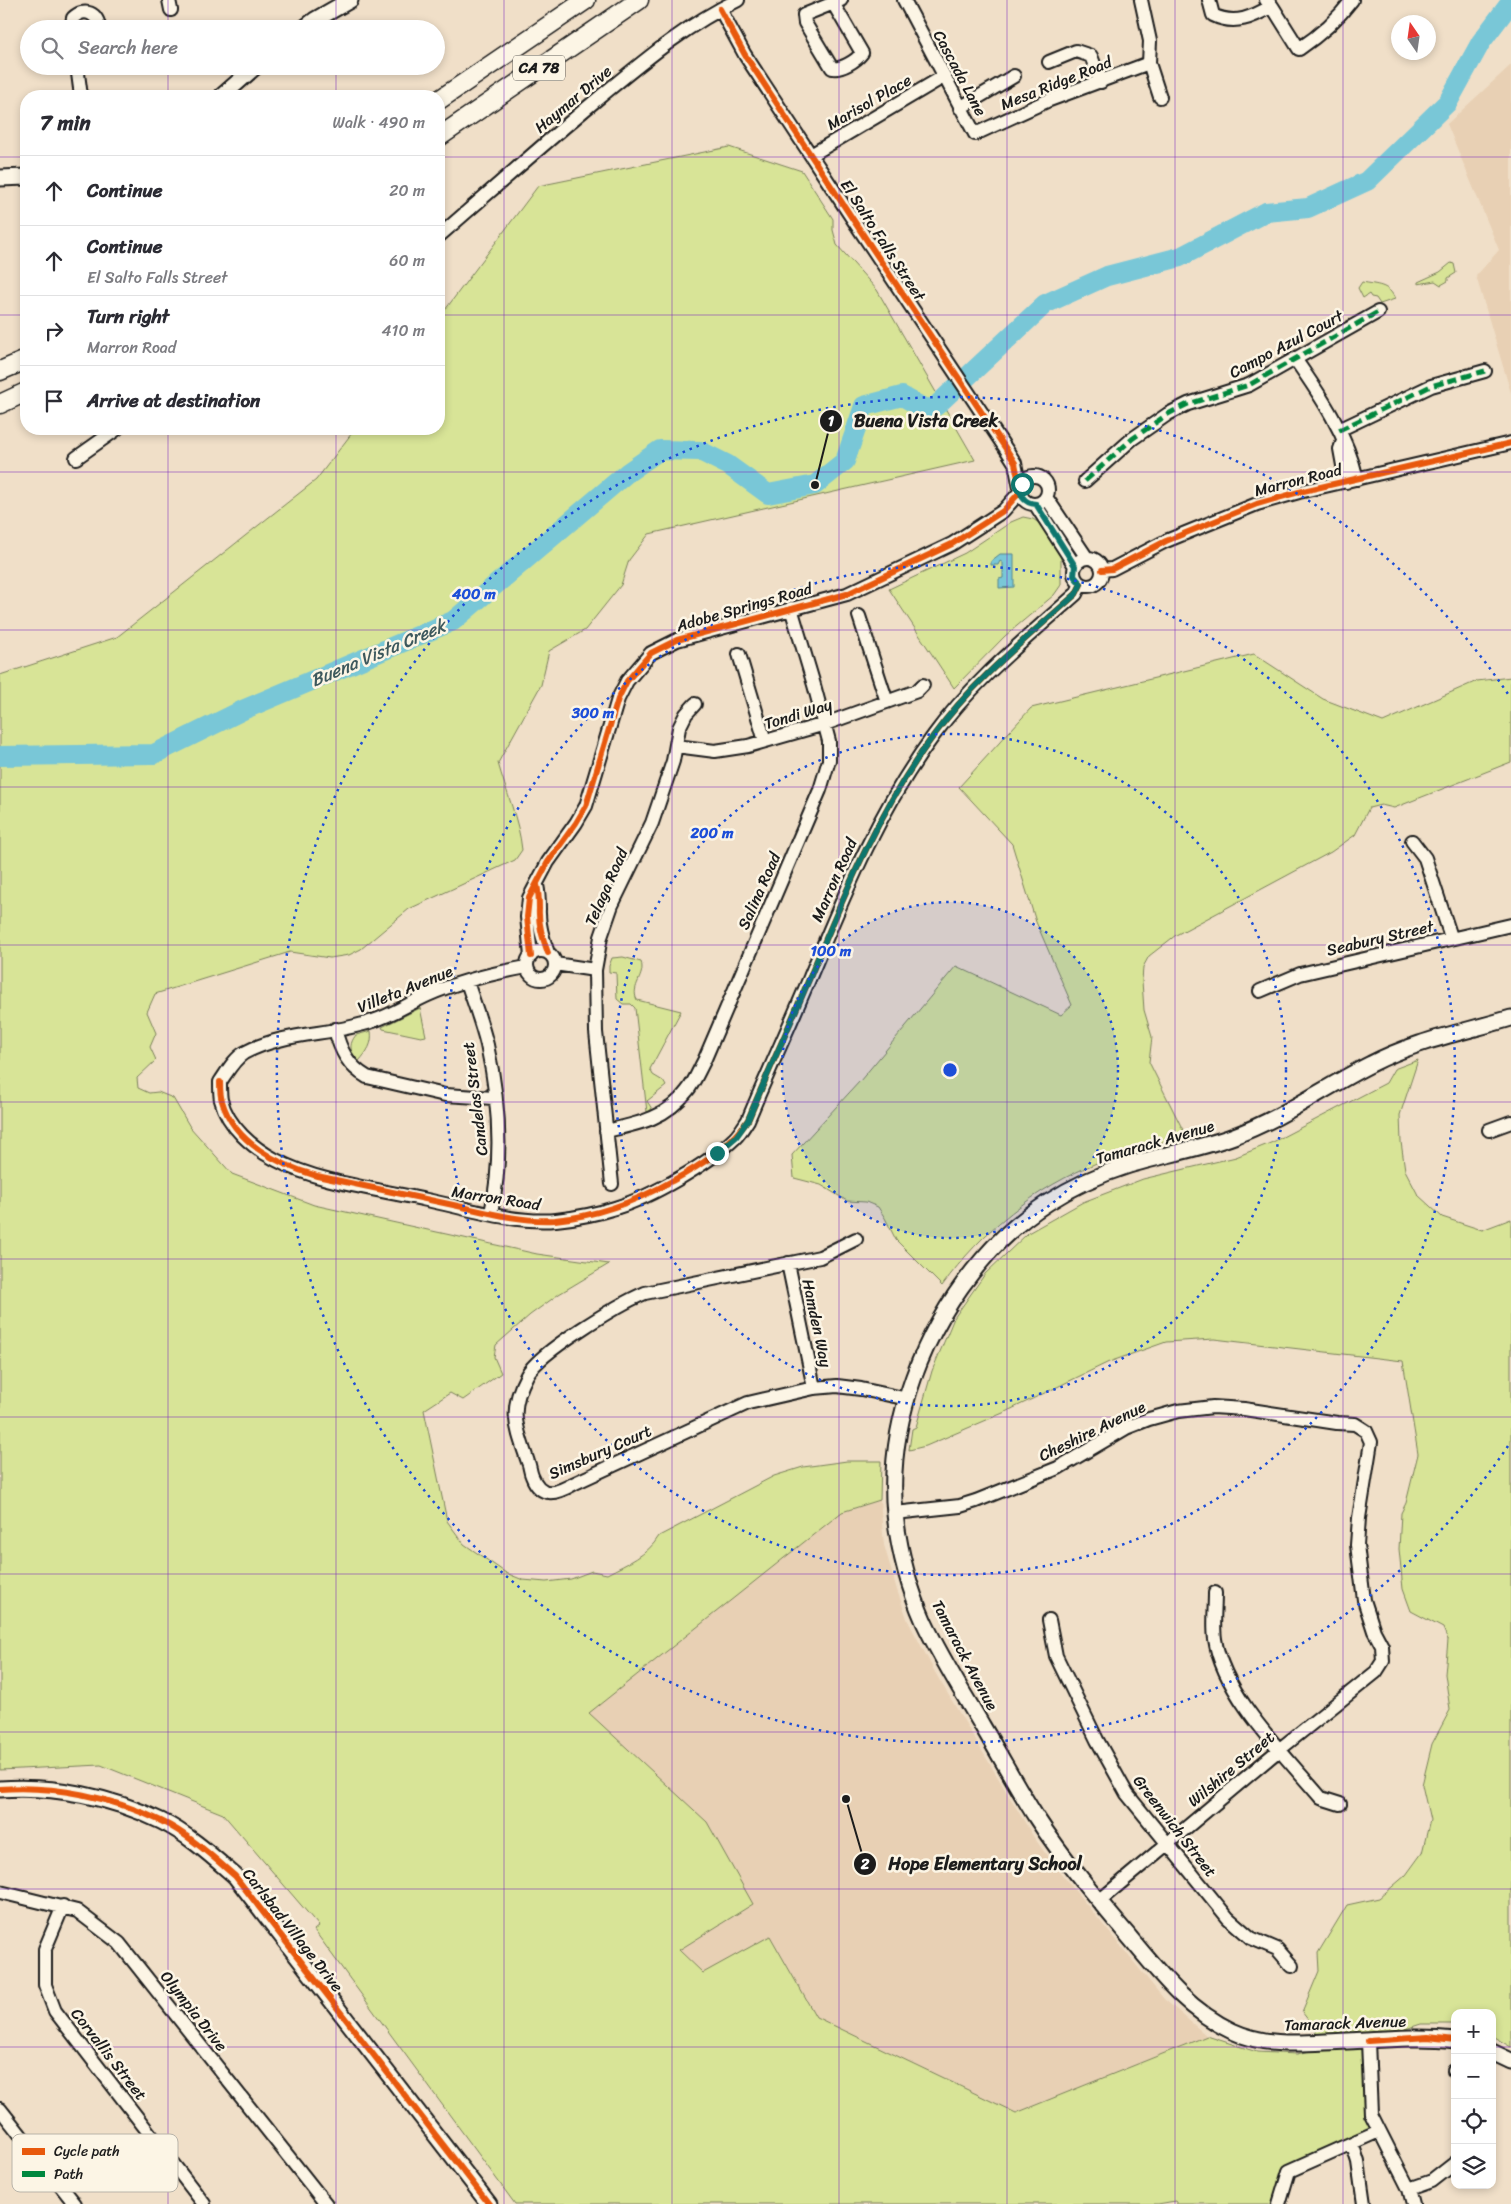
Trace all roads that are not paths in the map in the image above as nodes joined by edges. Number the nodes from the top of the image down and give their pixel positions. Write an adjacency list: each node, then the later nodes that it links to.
1 (86, 0): 13 (street)
2 (350, 0): 16 (main road)
3 (586, 0): 26 (highway, CA 78)
4 (639, 0): 29 (highway, CA 78)
5 (738, 0): 12 (street, Haymar Drive)
6 (904, 0): 22 (street, Cascada Lane)
7 (1141, 0): 18 (street)
8 (1209, 0): 11 (street)
9 (1352, 0): 11 (street)
10 (837, 1): 10 (street)
11 (1269, 3)
12 (720, 9): 31 (street, El Salto Falls Street); 34 (street, Haymar Drive)
13 (90, 13): 14 (street); 15 (street)
14 (72, 20)
15 (98, 20)
16 (315, 20)
17 (1049, 62): 23 (street)
18 (1149, 63): 23 (street, Mesa Ridge Road); 27 (street)
19 (78, 75): 24 (street)
20 (246, 75): 25 (main road)
21 (1014, 76): 28 (street)
22 (943, 77): 28 (street, Cascada Lane); 31 (street, Marisol Place)
23 (1101, 82): 30 (street, Mesa Ridge Road)
24 (80, 90)
25 (229, 90)
26 (445, 96)
27 (1160, 97)
28 (960, 108): 30 (street, Cascada Lane)
29 (445, 132)
30 (974, 134)
31 (811, 155): 46 (street, El Salto Falls Street)
32 (0, 178): 33 (main road)
33 (20, 178)
34 (445, 231)
35 (1378, 312): 36 (street, Campo Azul Court)
36 (1295, 359): 43 (street); 49 (street, Campo Azul Court)
37 (20, 363): 38 (highway)
38 (0, 371)
39 (1485, 371): 43 (street)
40 (20, 395): 41 (highway)
41 (0, 404)
42 (109, 435): 45 (street)
43 (1341, 435): 48 (street)
44 (1511, 443): 48 (street, Marron Road)
45 (76, 458)
46 (1015, 464): 47 (street, El Salto Falls Street); 50 (street, El Salto Falls Street)
47 (1033, 477): 50 (street); 51 (street)
48 (1351, 480): 55 (street, Marron Road)
49 (1085, 481)
50 (1020, 490): 51 (street); 52 (street, Adobe Springs Road)
51 (1037, 501): 52 (street, Adobe Springs Road); 53 (street); 54 (street)
52 (1003, 511): 57 (street, Adobe Springs Road)
53 (1087, 558): 54 (street); 55 (street)
54 (1075, 566): 56 (street)
55 (1102, 570): 56 (street)
56 (1081, 584): 83 (street, Marron Road)
57 (790, 608): 63 (street, Salina Road); 67 (street, Adobe Springs Road)
58 (859, 616): 61 (street)
59 (739, 654): 64 (street)
60 (923, 685): 61 (street, Tondi Way)
61 (887, 702): 63 (street, Tondi Way)
62 (695, 704): 65 (street, Telaga Road)
63 (825, 724): 64 (street, Tondi Way); 81 (street, Salina Road)
64 (765, 741): 65 (street, Tondi Way)
65 (676, 746): 72 (street, Telaga Road)
66 (1412, 841): 69 (street)
67 (537, 885): 70 (street, Adobe Springs Road); 71 (street, Adobe Springs Road)
68 (1511, 925): 69 (street, Seabury Street)
69 (1451, 937): 74 (street, Seabury Street)
70 (551, 959): 71 (street); 71 (street); 72 (street)
71 (529, 962): 73 (street, Villeta Avenue)
72 (595, 970): 81 (street, Telaga Road)
73 (468, 982): 76 (street, Villeta Avenue); 78 (street, Candelas Street)
74 (1260, 992)
75 (1511, 1018): 87 (main road, Tamarack Avenue)
76 (336, 1029): 77 (street, Villeta Avenue); 78 (street)
77 (220, 1082): 83 (street, Marron Road)
78 (494, 1098): 83 (street, Candelas Street)
79 (1511, 1122): 80 (street)
80 (1489, 1130)
81 (606, 1131): 82 (street, Telaga Road)
82 (612, 1184)
83 (491, 1213)
84 (856, 1239): 85 (street, Simsbury Court)
85 (788, 1264): 86 (street, Hamden Way); 86 (street, Simsbury Court)
86 (814, 1388): 87 (street, Simsbury Court)
87 (908, 1399): 88 (main road, Tamarack Avenue)
88 (895, 1513): 91 (street, Cheshire Avenue); 97 (main road, Tamarack Avenue)
89 (1215, 1593): 92 (street)
90 (1049, 1620): 95 (street, Greenwich Street)
91 (1383, 1661): 92 (street, Wilshire Street)
92 (1280, 1749): 94 (street); 95 (street, Wilshire Street)
93 (0, 1789): 116 (main road, Carlsbad Village Drive)
94 (1340, 1804)
95 (1168, 1843): 97 (street, Wilshire Street); 99 (street, Greenwich Street)
96 (0, 1892): 98 (street, Olympia Drive)
97 (1099, 1901): 101 (main road, Tamarack Avenue)
98 (63, 1906): 107 (street, Corvallis Street); 115 (street, Olympia Drive)
99 (1292, 1966)
100 (1451, 2040): 101 (main road, Tamarack Avenue)
101 (1368, 2041): 105 (street)
102 (1496, 2054): 103 (main road)
103 (1511, 2061)
104 (0, 2110): 106 (street)
105 (1379, 2131): 108 (street); 111 (street)
106 (19, 2134)
107 (150, 2134)
108 (1352, 2143): 117 (street); 118 (street)
109 (1451, 2165): 111 (street)
110 (178, 2170): 114 (street, Corvallis Street)
111 (1409, 2189): 119 (street)
112 (65, 2192): 113 (street)
113 (75, 2204)
114 (204, 2204)
115 (326, 2204)
116 (490, 2204)
117 (1279, 2204)
118 (1364, 2204)
119 (1413, 2204)

